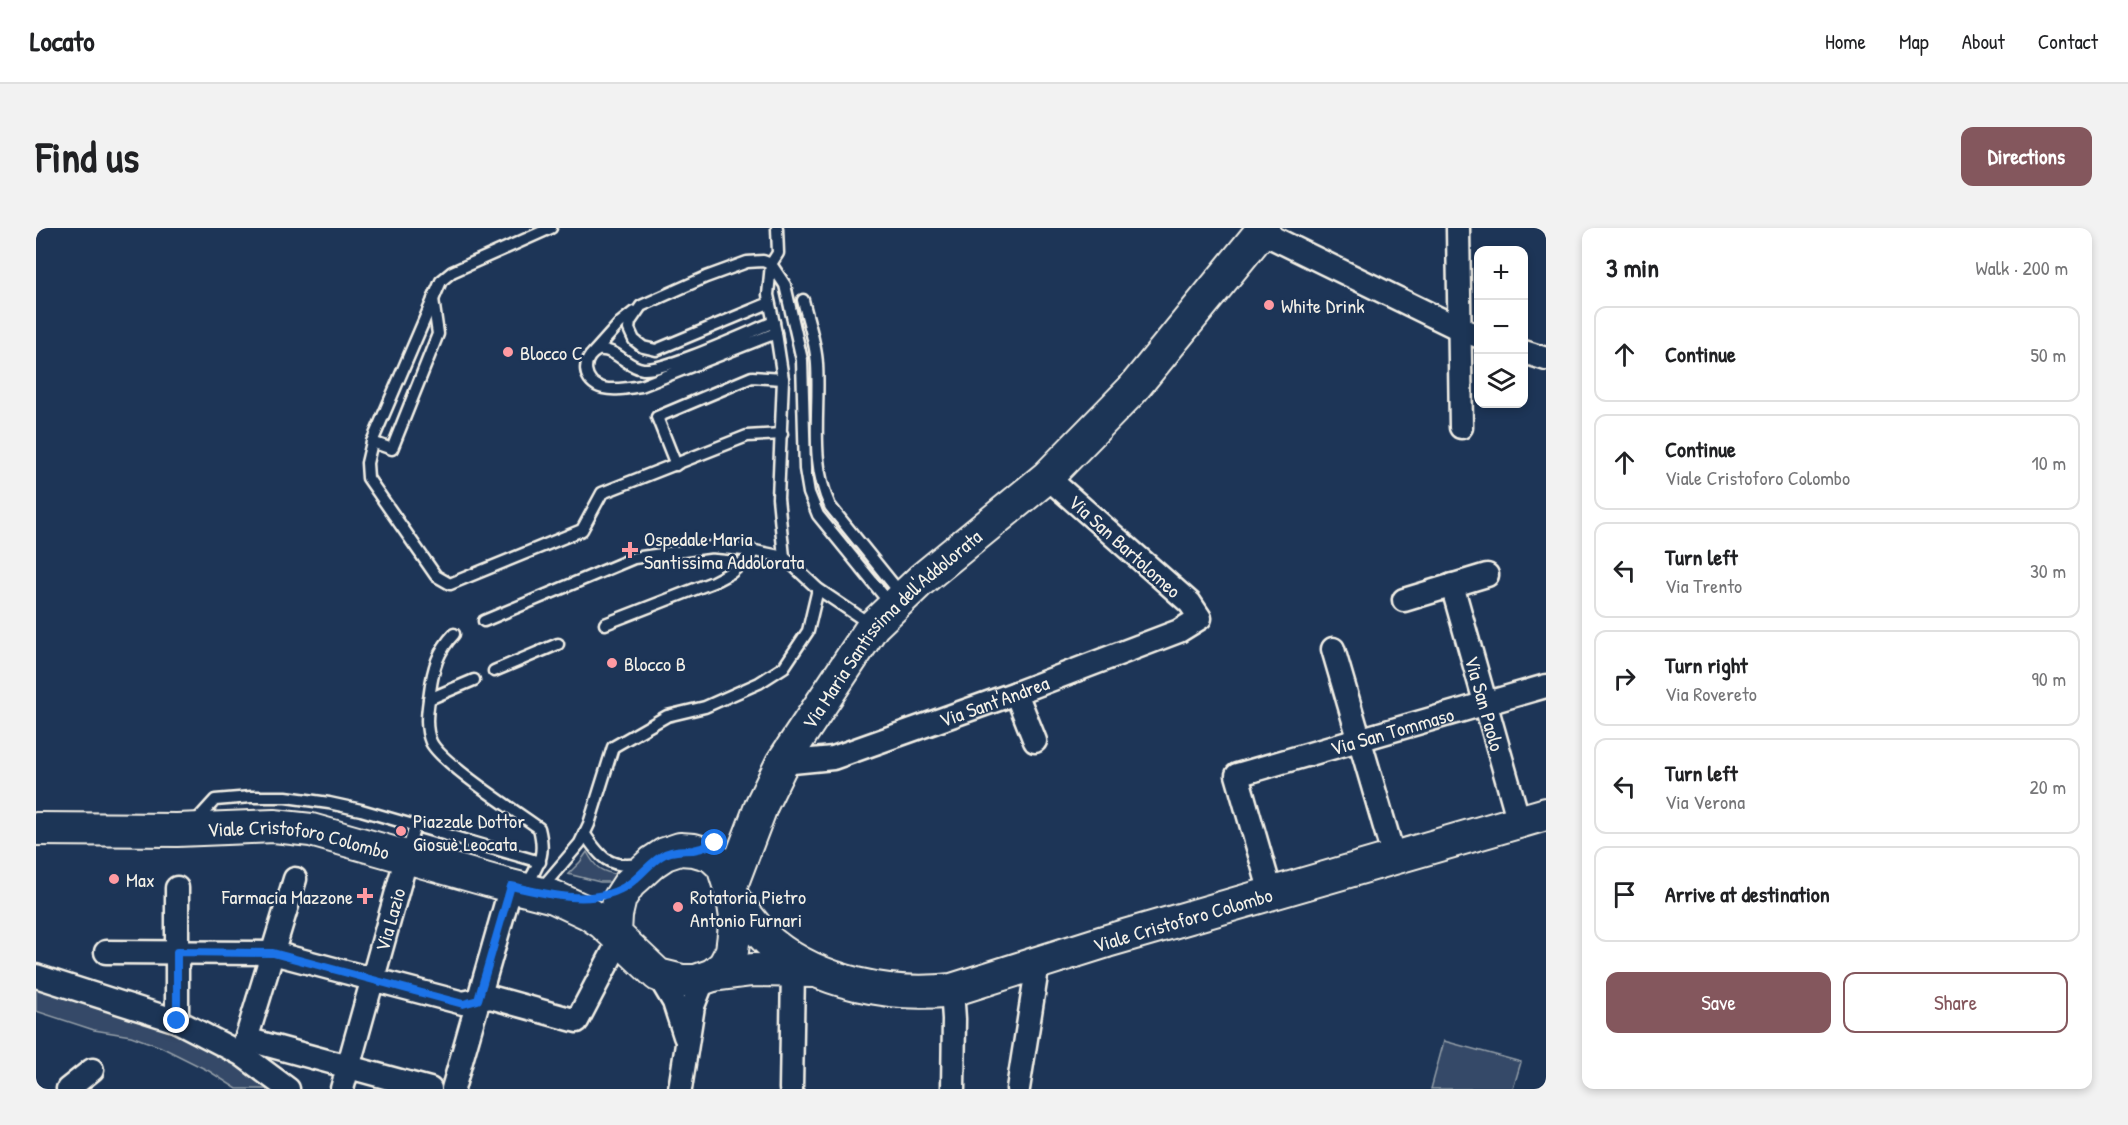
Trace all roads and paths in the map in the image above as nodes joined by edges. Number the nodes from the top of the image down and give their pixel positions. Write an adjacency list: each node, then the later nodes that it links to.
1 (551, 228): 6 (lane)
2 (777, 228): 5 (lane)
3 (1458, 228): 11 (street)
4 (1257, 229): 11 (street); 20 (street, Via Maria Santissima dell'Addolorata)
5 (771, 264): 8 (lane); 9 (lane); 27 (lane)
6 (433, 298): 18 (lane); 18 (lane)
7 (803, 300): 27 (lane)
8 (769, 303): 9 (lane); 10 (lane)
9 (641, 306): 12 (lane)
10 (775, 327): 12 (lane); 12 (lane); 15 (lane)
11 (1469, 333): 16 (street)
12 (594, 352)
13 (1528, 353): 14 (street)
14 (1546, 359)
15 (783, 379): 17 (lane); 19 (lane)
16 (1461, 427)
17 (782, 434): 19 (lane); 22 (lane)
18 (372, 442): 19 (lane)
19 (675, 465)
20 (1047, 477): 27 (street, Via Maria Santissima dell'Addolorata); 28 (street, Via San Bartolomeo)
21 (755, 551): 22 (lane); 29 (lane); 30 (lane)
22 (784, 557): 25 (lane)
23 (1487, 575): 24 (street)
24 (1452, 585): 26 (street); 39 (street, Via San Paolo)
25 (818, 590): 27 (lane); 48 (lane)
26 (1404, 600)
27 (889, 610): 42 (street, Via Maria Santissima dell'Addolorata)
28 (1200, 618): 37 (street, Via Sant'Andrea)
29 (484, 621)
30 (605, 624)
31 (454, 634): 38 (lane)
32 (558, 644): 34 (lane)
33 (1333, 649): 40 (street)
34 (494, 671)
35 (474, 680): 38 (lane)
36 (1546, 686): 39 (street, Via San Tommaso)
37 (1016, 693): 41 (street); 42 (street, Via Sant'Andrea)
38 (429, 699): 52 (lane)
39 (1486, 704): 40 (street, Via San Tommaso); 44 (street, Via San Paolo)
40 (1360, 740): 51 (street); 59 (street, Via San Tommaso)
41 (1035, 741)
42 (783, 763): 43 (street, Via Maria Santissima dell'Addolorata)
43 (762, 804): 49 (street); 58 (street)
44 (1533, 818): 51 (street, Viale Cristoforo Colombo)
45 (415, 825): 47 (lane); 50 (lane); 52 (lane)
46 (36, 829): 47 (street, Viale Cristoforo Colombo)
47 (187, 830): 50 (street, Viale Cristoforo Colombo)
48 (584, 833): 53 (lane); 57 (lane)
49 (694, 850): 53 (street); 58 (street)
50 (407, 856): 57 (street, Viale Cristoforo Colombo); 69 (street, Via Lazio)
51 (1394, 858): 59 (street, Viale Cristoforo Colombo)
52 (540, 862): 57 (lane)
53 (653, 862): 55 (street)
54 (295, 879): 63 (street)
55 (629, 884): 57 (street); 60 (street)
56 (177, 888): 62 (street)
57 (532, 891): 60 (street); 71 (street)
58 (731, 893): 65 (street); 68 (street)
59 (1271, 893): 64 (street, Viale Cristoforo Colombo)
60 (617, 936): 66 (street); 71 (street)
61 (106, 952): 62 (street)
62 (177, 952): 63 (street); 72 (street)
63 (273, 953): 69 (street); 74 (street)
64 (1038, 963): 70 (street, Viale Cristoforo Colombo); 85 (street)
65 (805, 971): 68 (street); 70 (street, Viale Cristoforo Colombo); 83 (street)
66 (658, 975): 68 (street); 73 (street)
67 (36, 976): 72 (street)
68 (709, 976): 73 (street)
69 (373, 980): 71 (street); 75 (street, Via Lazio)
70 (952, 990): 84 (street)
71 (478, 1000): 81 (street)
72 (177, 1021): 74 (street)
73 (688, 1045): 82 (street)
74 (244, 1046): 75 (street); 78 (street)
75 (348, 1066): 79 (street, Via Lazio); 80 (street)
76 (92, 1070): 77 (street)
77 (68, 1089)
78 (288, 1089)
79 (342, 1089)
80 (430, 1089)
81 (453, 1089)
82 (680, 1089)
83 (791, 1089)
84 (953, 1089)
85 (1018, 1089)

